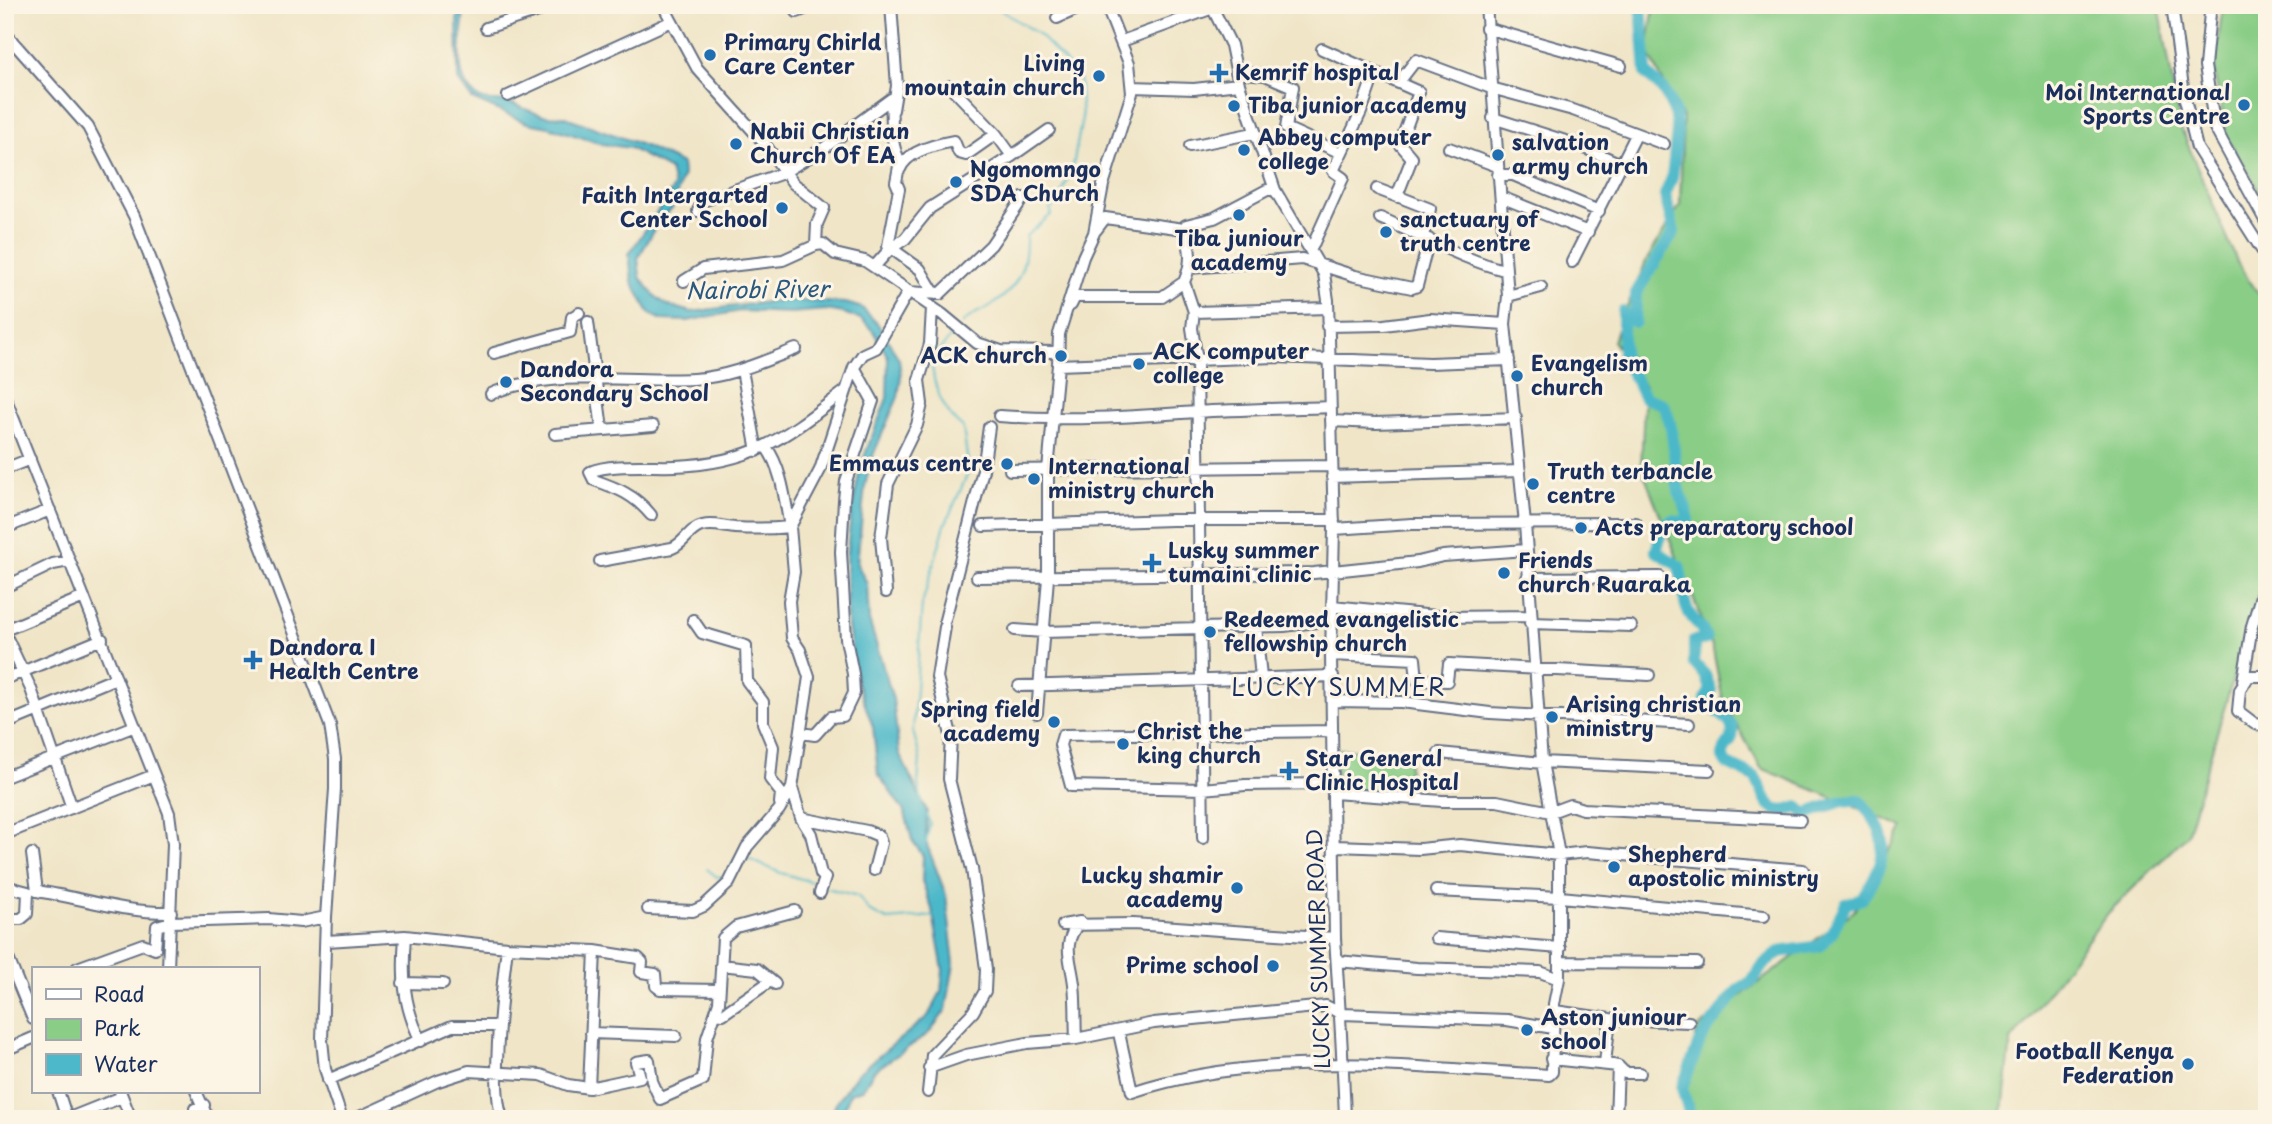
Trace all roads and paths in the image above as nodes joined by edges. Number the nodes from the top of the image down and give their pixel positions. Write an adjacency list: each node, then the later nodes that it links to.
1 (557, 5): 15 (street)
2 (663, 5): 13 (street)
3 (815, 5): 11 (street)
4 (891, 5): 27 (street)
5 (1086, 5): 12 (street)
6 (1106, 5): 17 (street)
7 (1486, 5): 14 (street)
8 (2172, 5): 58 (street)
9 (2214, 5): 50 (street)
10 (1212, 7): 17 (street); 21 (street, LUCKY SUMMER ROAD)
11 (797, 12)
12 (1057, 18)
13 (670, 22): 26 (street); 40 (street)
14 (1486, 27): 19 (street); 25 (street)
15 (486, 29)
16 (5, 33): 197 (street)
17 (1122, 41): 24 (street)
18 (1322, 49): 20 (street)
19 (1621, 66)
20 (1375, 72): 22 (street); 36 (street)
21 (1238, 78): 24 (street); 30 (street, LUCKY SUMMER ROAD); 36 (street)
22 (1399, 82): 25 (street); 44 (street)
23 (950, 86): 31 (street)
24 (1132, 87): 53 (street)
25 (1491, 88): 28 (street); 32 (street)
26 (508, 96)
27 (894, 99): 40 (street); 41 (street)
28 (1493, 118): 38 (street); 39 (street)
29 (1049, 130): 37 (street)
30 (1254, 133): 34 (street); 43 (street, LUCKY SUMMER ROAD)
31 (996, 134): 37 (street); 41 (street)
32 (1636, 135): 33 (street); 48 (street)
33 (1664, 144)
34 (1190, 146)
35 (1450, 148): 39 (street)
36 (1341, 153): 56 (street)
37 (1012, 156): 57 (street)
38 (1621, 164)
39 (1498, 170): 48 (street); 63 (street)
40 (786, 172): 47 (street); 55 (street)
41 (898, 175): 57 (street)
42 (1377, 189): 44 (street)
43 (1275, 190): 51 (street); 59 (street, LUCKY SUMMER ROAD)
44 (1398, 197): 54 (street)
45 (1023, 198): 68 (street)
46 (1506, 199): 52 (street)
47 (698, 211)
48 (1600, 211): 52 (street)
49 (1380, 218): 54 (street)
50 (2267, 224)
51 (1184, 229): 53 (street); 62 (street)
52 (1588, 232): 60 (street)
53 (1094, 233): 74 (street)
54 (1426, 237): 59 (street); 63 (street)
55 (816, 245): 61 (street); 64 (street)
56 (1312, 247)
57 (890, 249): 61 (street); 68 (street)
58 (2267, 258)
59 (1318, 262): 62 (street); 70 (street, LUCKY SUMMER ROAD)
60 (1572, 262)
61 (874, 267): 67 (street)
62 (1190, 268): 65 (street)
63 (1504, 270): 69 (street)
64 (684, 281)
65 (1184, 282): 72 (street); 74 (street)
66 (1541, 287): 69 (street)
67 (908, 292): 68 (street); 71 (street); 85 (street)
68 (940, 294)
69 (1508, 296): 76 (street)
70 (1328, 308): 72 (street); 77 (street, LUCKY SUMMER ROAD)
71 (937, 311): 79 (street); 131 (street)
72 (1194, 312): 83 (street)
73 (579, 313): 80 (street)
74 (1066, 313): 79 (street)
75 (588, 322): 87 (street)
76 (1505, 324): 77 (street); 82 (street)
77 (1327, 326): 81 (street, LUCKY SUMMER ROAD)
78 (796, 349): 86 (street)
79 (1056, 352): 84 (street)
80 (494, 353)
81 (1330, 359): 82 (street); 83 (street); 91 (street, LUCKY SUMMER ROAD)
82 (1509, 360): 94 (street)
83 (1197, 361): 84 (street); 92 (street)
84 (1058, 365): 95 (street)
85 (854, 367): 88 (street); 167 (street)
86 (742, 370): 87 (street); 102 (street)
87 (597, 380): 89 (street); 100 (street)
88 (844, 392): 102 (street); 118 (street)
89 (491, 394)
90 (5, 397): 97 (street)
91 (1330, 407): 92 (street); 96 (street, LUCKY SUMMER ROAD)
92 (1197, 412): 95 (street); 105 (street)
93 (999, 416): 95 (street)
94 (1516, 418): 96 (street); 109 (street)
95 (1054, 420): 107 (street)
96 (1331, 421): 108 (street, LUCKY SUMMER ROAD)
97 (10, 425): 103 (street)
98 (653, 426): 100 (street)
99 (989, 427): 235 (street)
100 (602, 429): 101 (street)
101 (555, 434)
102 (762, 449): 111 (street); 118 (street)
103 (30, 459): 104 (street); 110 (street)
104 (5, 469)
105 (1198, 469): 107 (street); 108 (street); 112 (street)
106 (1010, 470): 107 (street)
107 (1048, 470): 114 (street)
108 (1332, 471): 109 (street); 116 (street, LUCKY SUMMER ROAD)
109 (1520, 471): 115 (street)
110 (50, 510): 119 (street); 121 (street)
111 (651, 515)
112 (1198, 520): 114 (street); 116 (street); 124 (street)
113 (1636, 523): 115 (street)
114 (1048, 524): 117 (street); 128 (street)
115 (1525, 524): 116 (street); 120 (street)
116 (1334, 525): 123 (street, LUCKY SUMMER ROAD)
117 (983, 526)
118 (790, 527): 122 (street); 167 (street)
119 (5, 528)
120 (1526, 550): 123 (street); 129 (street)
121 (69, 561): 130 (street); 132 (street)
122 (600, 561)
123 (1334, 572): 124 (street); 133 (street, LUCKY SUMMER ROAD)
124 (1199, 574): 128 (street); 137 (street)
125 (2267, 576): 154 (street)
126 (977, 577): 128 (street)
127 (1660, 577): 129 (street)
128 (1048, 578): 142 (street)
129 (1527, 578): 134 (street)
130 (5, 587)
131 (886, 592)
132 (84, 597): 141 (street); 143 (street)
133 (1332, 606): 134 (street); 136 (street, LUCKY SUMMER ROAD)
134 (1530, 619): 139 (street); 145 (street)
135 (692, 620): 178 (street)
136 (1331, 620): 138 (street); 144 (street, LUCKY SUMMER ROAD)
137 (1199, 626): 138 (street); 142 (street); 153 (street)
138 (1256, 626): 151 (street)
139 (1631, 626)
140 (1015, 630): 142 (street)
141 (5, 632): 146 (street)
142 (1044, 632): 155 (street)
143 (102, 639): 146 (street); 150 (street)
144 (1331, 655): 145 (street); 148 (street, LUCKY SUMMER ROAD)
145 (1534, 670): 147 (street); 160 (street)
146 (23, 672): 152 (street); 158 (street)
147 (1649, 675)
148 (1333, 676): 151 (street); 157 (street, LUCKY SUMMER ROAD)
149 (2267, 676): 154 (street)
150 (116, 678): 158 (street); 163 (street)
151 (1261, 678): 153 (street)
152 (5, 679)
153 (1199, 681): 155 (street); 166 (street)
154 (2243, 681): 164 (street)
155 (1041, 685): 156 (street); 159 (street)
156 (1019, 686)
157 (1333, 701): 160 (street); 165 (street, LUCKY SUMMER ROAD)
158 (39, 711): 161 (street); 169 (street)
159 (1037, 713)
160 (1538, 716): 162 (street); 170 (street)
161 (5, 724)
162 (1689, 724)
163 (135, 726): 169 (street); 172 (street)
164 (2267, 726)
165 (1332, 731): 166 (street); 176 (street, LUCKY SUMMER ROAD)
166 (1201, 732): 175 (street); 175 (street)
167 (801, 733): 174 (street)
168 (1439, 753): 170 (street)
169 (55, 758): 173 (street); 177 (street)
170 (1542, 762): 171 (street); 179 (street)
171 (1709, 770)
172 (154, 775): 177 (street); 196 (street)
173 (5, 777)
174 (792, 788): 178 (street); 180 (street)
175 (1203, 789): 176 (street); 183 (street)
176 (1334, 789): 179 (street); 184 (street, LUCKY SUMMER ROAD)
177 (72, 808): 182 (street)
178 (779, 810): 193 (street)
179 (1551, 812): 181 (street); 186 (street)
180 (801, 818): 187 (street); 190 (street)
181 (1800, 820)
182 (10, 832)
183 (1203, 838)
184 (1335, 846): 186 (street); 200 (street, LUCKY SUMMER ROAD)
185 (32, 854): 196 (street)
186 (1559, 855): 188 (street); 192 (street)
187 (874, 870)
188 (1803, 870)
189 (5, 886): 198 (street)
190 (822, 888)
191 (1436, 891): 192 (street)
192 (1560, 897): 195 (street); 204 (street)
193 (648, 909)
194 (795, 911): 210 (street)
195 (1764, 916)
196 (171, 917): 197 (street); 211 (street); 212 (street)
197 (326, 917): 202 (street)
198 (5, 919)
199 (405, 936): 202 (street); 203 (street); 214 (street)
200 (1335, 938): 207 (street, LUCKY SUMMER ROAD); 229 (street)
201 (1436, 938): 204 (street)
202 (327, 941): 238 (street)
203 (507, 947): 205 (street); 223 (street)
204 (1560, 948): 208 (street)
205 (595, 951): 216 (street); 226 (street)
206 (6, 955): 220 (street)
207 (1337, 961): 213 (street); 219 (street, LUCKY SUMMER ROAD)
208 (1559, 962): 209 (street); 213 (street)
209 (1697, 963)
210 (721, 965): 216 (street); 218 (street)
211 (72, 966)
212 (168, 967)
213 (1559, 979): 217 (street)
214 (403, 983): 215 (street); 230 (street)
215 (443, 984)
216 (719, 990): 218 (street)
217 (1555, 1011): 221 (street); 224 (street)
218 (716, 1013): 239 (street)
219 (1342, 1014): 224 (street); 225 (street); 233 (street, LUCKY SUMMER ROAD)
220 (32, 1017)
221 (1610, 1019): 222 (street); 234 (street)
222 (1689, 1022)
223 (499, 1026): 230 (street); 237 (street)
224 (1553, 1028): 232 (street)
225 (1119, 1032): 229 (street); 233 (street)
226 (591, 1033): 227 (street); 239 (street)
227 (676, 1037)
228 (32, 1038): 231 (street)
229 (1076, 1039): 235 (street)
230 (421, 1041): 238 (street)
231 (5, 1050)
232 (1551, 1059): 233 (street); 234 (street)
233 (1343, 1064): 252 (street, LUCKY SUMMER ROAD)
234 (1618, 1066): 236 (street); 254 (street)
235 (929, 1068): 242 (street)
236 (1640, 1073)
237 (499, 1074): 239 (street); 250 (street); 251 (street)
238 (328, 1080): 249 (street)
239 (589, 1088)
240 (58, 1092): 245 (street)
241 (197, 1092): 244 (street)
242 (928, 1092)
243 (121, 1094): 245 (street); 246 (street)
244 (204, 1105): 247 (street); 248 (street)
245 (67, 1119)
246 (131, 1119)
247 (191, 1119)
248 (208, 1119)
249 (342, 1119)
250 (355, 1119)
251 (503, 1119)
252 (1343, 1119): 253 (street)
253 (1357, 1119)
254 (1616, 1119)

